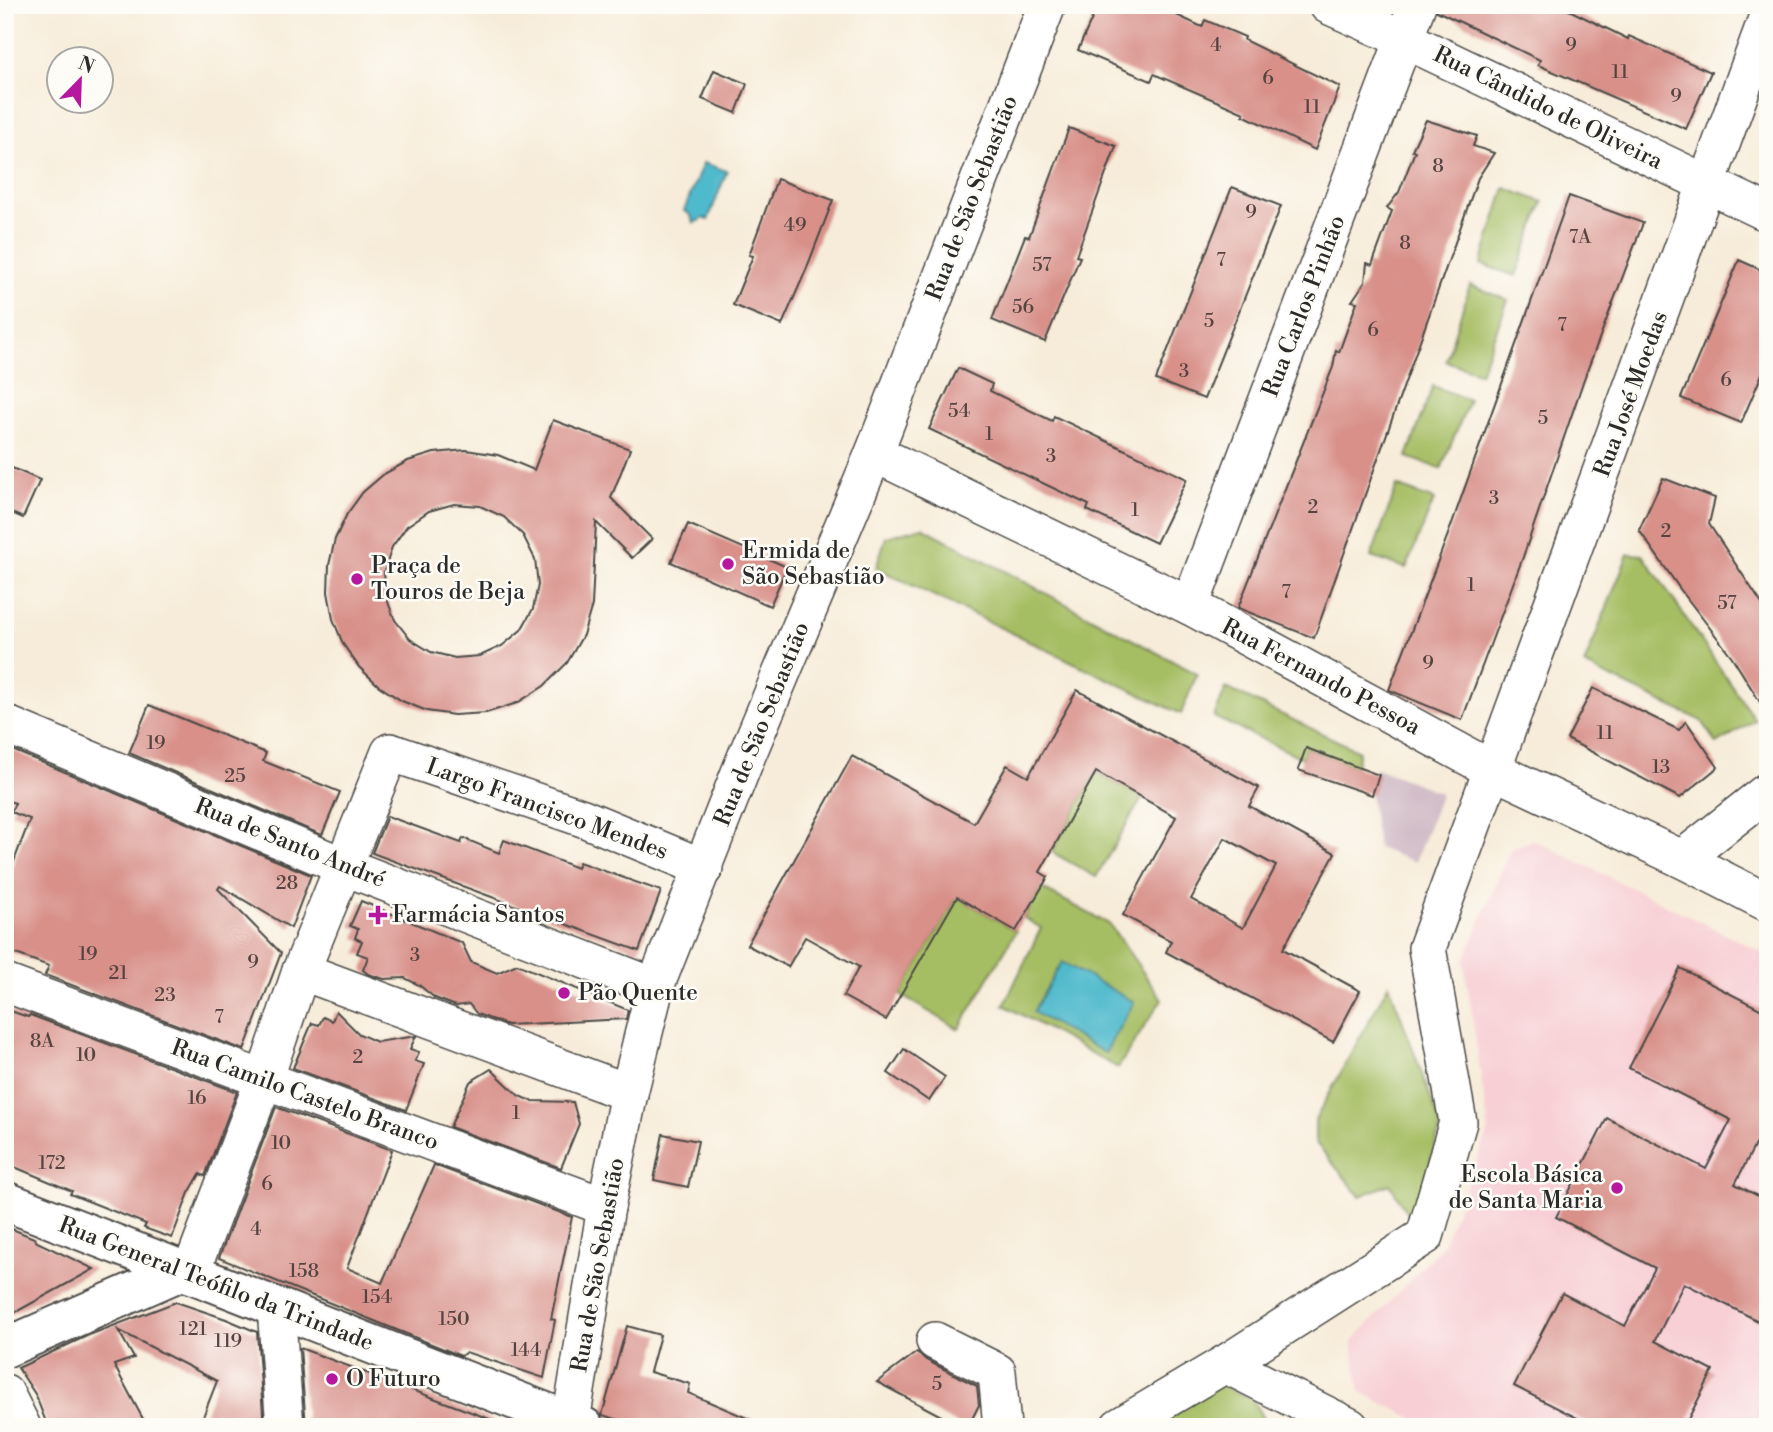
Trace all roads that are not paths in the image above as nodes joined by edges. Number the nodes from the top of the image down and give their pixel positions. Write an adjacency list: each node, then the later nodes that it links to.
1 (1047, 5): 8 (street, Rua de São Sebastião)
2 (1328, 5): 5 (street, Rua Cândido de Oliveira)
3 (1417, 5): 5 (street, Rua Carlos Pinhão)
4 (1768, 16): 6 (street, Rua José Moedas)
5 (1406, 40): 6 (street, Rua Cândido de Oliveira); 9 (street, Rua Carlos Pinhão)
6 (1707, 186): 7 (street, Rua Cândido de Oliveira); 11 (street, Rua José Moedas)
7 (1768, 213)
8 (874, 453): 9 (street, Rua Fernando Pessoa); 15 (street, Rua de São Sebastião)
9 (1190, 607): 11 (street, Rua Fernando Pessoa)
10 (5, 724): 14 (street, Rua de Santo André)
11 (1493, 770): 13 (street, Rua Fernando Pessoa); 28 (street, Rua José Moedas)
12 (1768, 791): 13 (street)
13 (1682, 859): 16 (street, Rua Fernando Pessoa)
14 (342, 866): 15 (street, Largo Francisco Mendes); 17 (street); 19 (street, Rua de Santo André)
15 (704, 868): 19 (street, Rua de São Sebastião)
16 (1768, 903)
17 (301, 971): 20 (street); 21 (street)
18 (5, 983): 20 (street, Rua Camilo Castelo Branco)
19 (655, 987): 21 (street, Rua de São Sebastião)
20 (264, 1080): 23 (street, Rua Camilo Castelo Branco); 24 (street)
21 (629, 1093): 23 (street, Rua de São Sebastião)
22 (5, 1201): 24 (main road, Rua General Teófilo da Trindade)
23 (606, 1207): 30 (street, Rua de São Sebastião)
24 (185, 1272): 25 (main road, Rua General Teófilo da Trindade); 27 (main road)
25 (276, 1307): 30 (main road, Rua General Teófilo da Trindade); 32 (street)
26 (935, 1341): 33 (street)
27 (5, 1348)
28 (1225, 1364): 34 (street, Rua José Moedas); 35 (street)
29 (5, 1393): 31 (street)
30 (575, 1425)
31 (22, 1427)
32 (285, 1427)
33 (1002, 1427)
34 (1119, 1427)
35 (1350, 1427)

